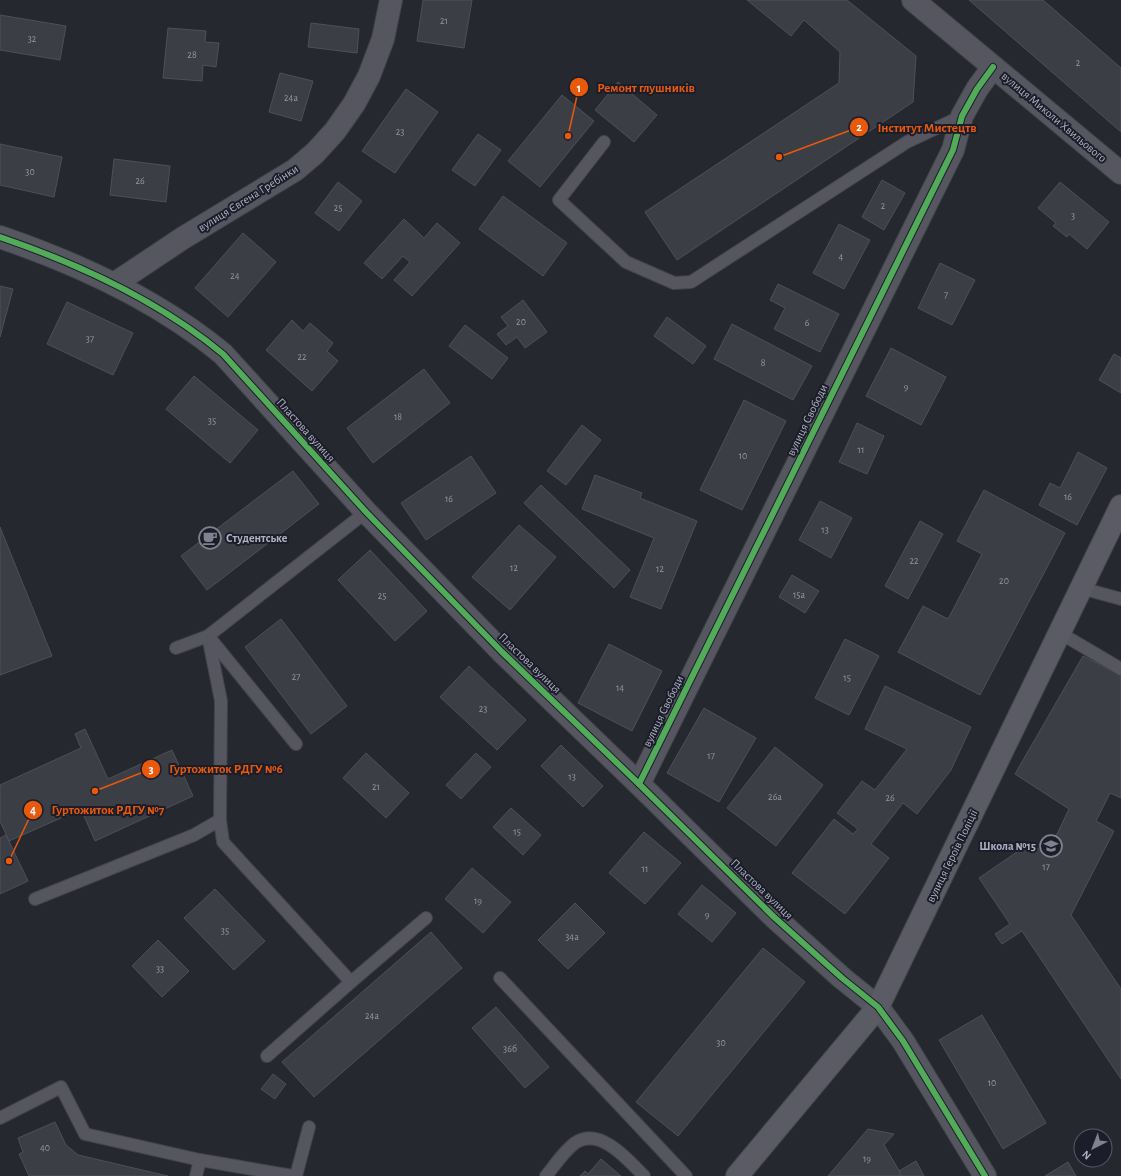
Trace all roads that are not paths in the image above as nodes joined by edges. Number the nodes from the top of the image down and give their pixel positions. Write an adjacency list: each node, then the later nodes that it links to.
1 (391, 0): 8 (street, вулиця Євгена Гребінки)
2 (913, 0): 3 (street, вулиця Миколи Хвильового)
3 (993, 67): 4 (street, вулиця Свободи); 6 (street, вулиця Миколи Хвильового)
4 (962, 116): 5 (lane); 18 (street, вулиця Свободи)
5 (604, 142)
6 (1121, 173)
7 (0, 237): 8 (street, Пластова вулиця)
8 (114, 284): 10 (street, Пластова вулиця)
9 (1121, 506): 11 (street, вулиця Героїв Поліції)
10 (366, 512): 14 (lane); 18 (street, Пластова вулиця)
11 (1081, 588): 12 (lane); 13 (street, вулиця Героїв Поліції)
12 (1121, 598)
13 (1060, 632): 16 (lane); 24 (street, вулиця Героїв Поліції)
14 (208, 636): 15 (lane); 17 (lane); 19 (lane)
15 (176, 648)
16 (1121, 669)
17 (296, 744)
18 (639, 784): 24 (street, Пластова вулиця)
19 (220, 820): 20 (lane); 23 (lane)
20 (35, 898)
21 (426, 918): 23 (lane)
22 (500, 978): 29 (lane)
23 (352, 982): 25 (lane)
24 (878, 1007): 34 (street, вулиця Героїв Поліції); 35 (street, Пластова вулиця)
25 (267, 1056)
26 (0, 1118): 28 (lane)
27 (309, 1127): 31 (lane)
28 (200, 1160): 30 (lane); 31 (lane)
29 (683, 1175)
30 (196, 1176)
31 (295, 1176)
32 (546, 1176): 33 (lane)
33 (644, 1176)
34 (737, 1176)
35 (985, 1176)

